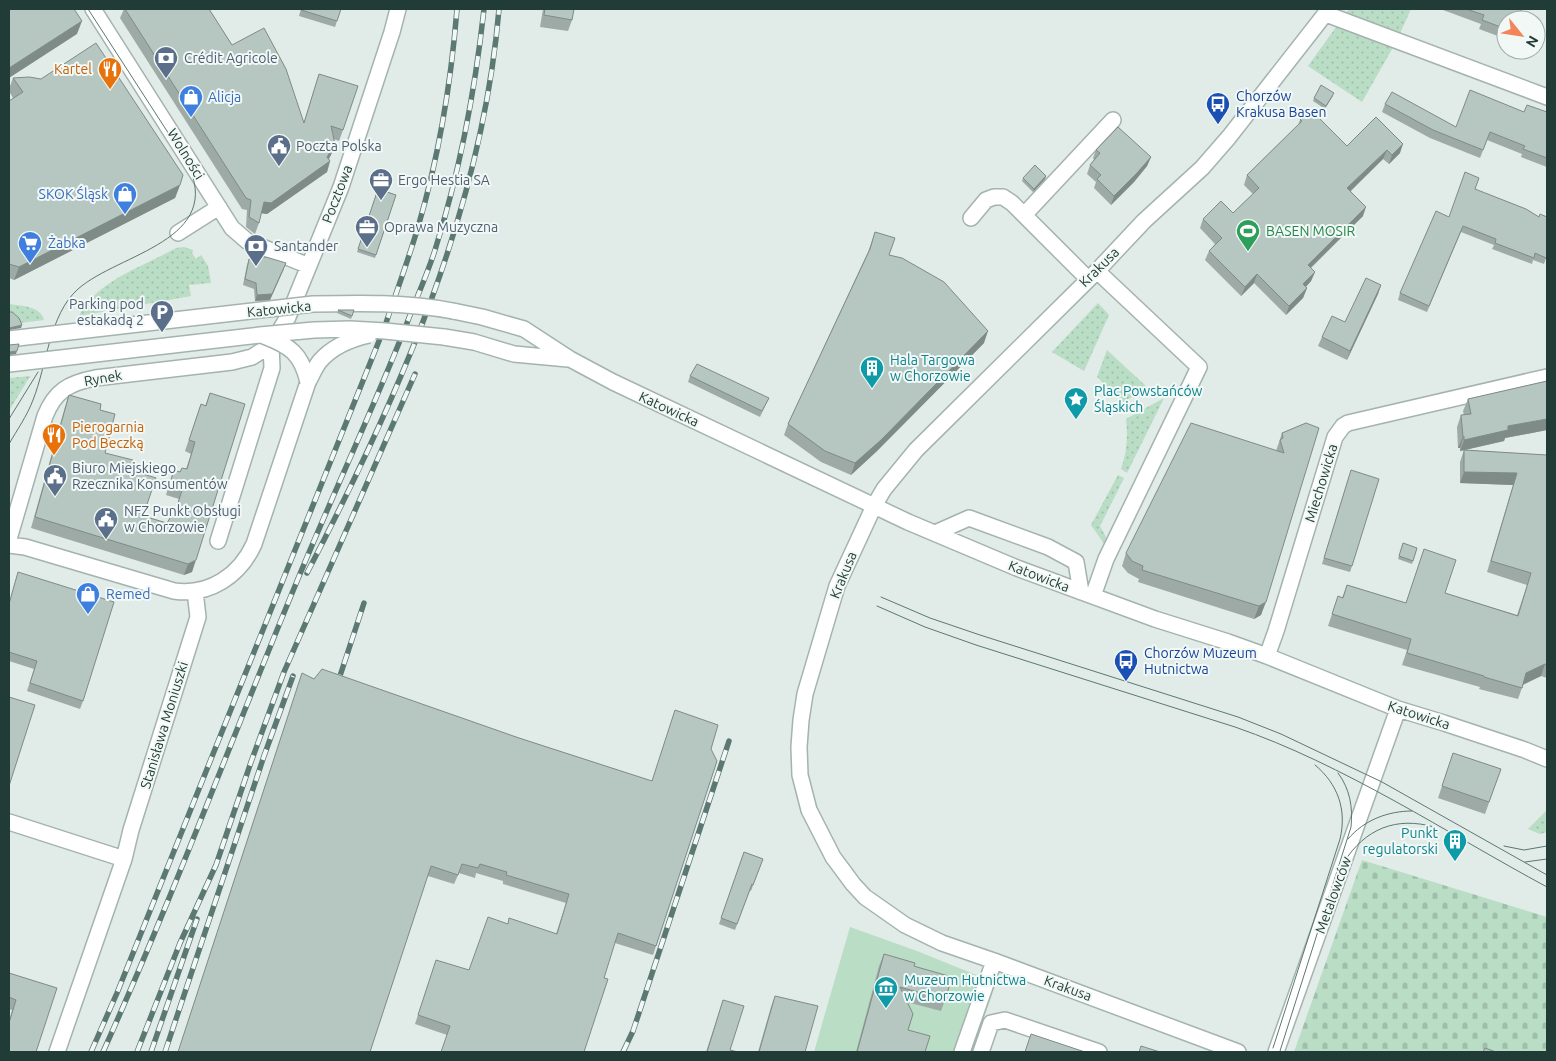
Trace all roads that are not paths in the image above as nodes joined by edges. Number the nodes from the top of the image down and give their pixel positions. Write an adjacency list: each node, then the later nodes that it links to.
1 (398, 9): 10 (street, Pocztowa)
2 (96, 10): 6 (street, Wolności)
3 (1327, 11): 4 (street); 11 (street, Krakusa)
4 (1547, 97)
5 (1113, 120): 7 (street)
6 (219, 208): 9 (street); 10 (street, Wolności)
7 (1024, 215): 8 (street); 11 (street)
8 (970, 218)
9 (178, 233)
10 (308, 266): 14 (street, Pocztowa)
11 (1092, 275): 19 (street, Krakusa); 25 (street)
12 (385, 331): 14 (street, Katowicka, bridge); 15 (street, Katowicka, bridge); 18 (street, bridge)
13 (9, 339): 15 (street, Katowicka, bridge)
14 (265, 340): 16 (street, Katowicka, bridge); 18 (street, bridge); 21 (street, Rynek); 22 (street)
15 (570, 359): 19 (street, Katowicka)
16 (9, 364)
17 (1547, 377): 26 (street, Miechowicka)
18 (308, 382): 24 (street)
19 (874, 506): 20 (street, Katowicka); 33 (street, Krakusa)
20 (934, 533): 25 (street, Katowicka); 25 (street)
21 (9, 539)
22 (218, 541)
23 (9, 545): 24 (street)
24 (195, 591): 32 (street, Stanisława Moniuszki)
25 (1087, 594): 26 (street, Katowicka)
26 (1267, 656): 27 (street, Katowicka)
27 (1398, 709): 29 (street, Katowicka); 39 (street, Metalowców)
28 (1547, 747): 29 (street, Katowicka)
29 (1525, 750): 30 (street, Katowicka)
30 (1547, 759)
31 (9, 822): 32 (street)
32 (124, 859): 34 (street, Stanisława Moniuszki)
33 (994, 961): 35 (street); 38 (street, Krakusa)
34 (57, 1052)
35 (962, 1052)
36 (981, 1052): 37 (street)
37 (1099, 1052)
38 (1238, 1052)
39 (1276, 1052)

